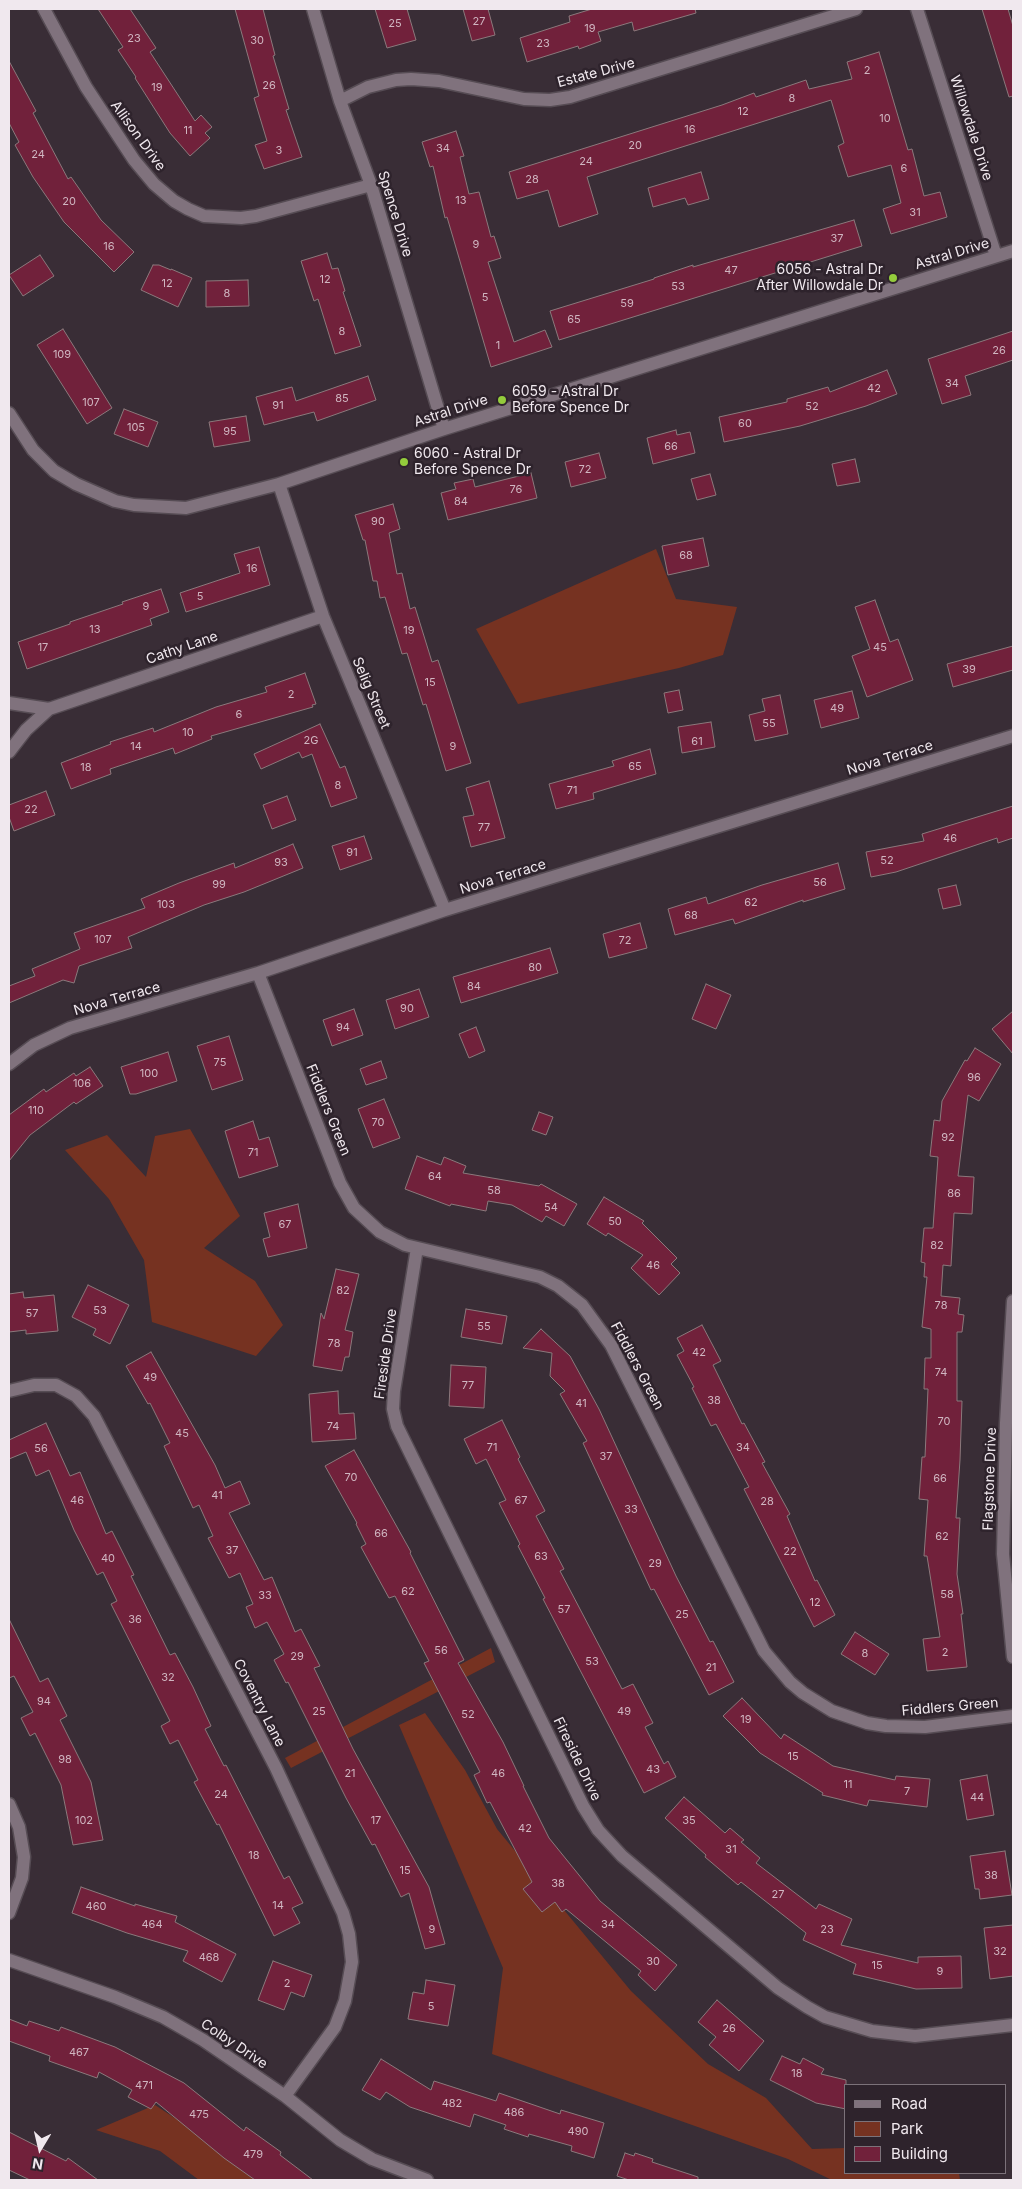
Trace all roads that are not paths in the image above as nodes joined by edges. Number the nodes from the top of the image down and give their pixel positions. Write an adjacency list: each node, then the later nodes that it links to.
1 (44, 9): 6 (street, Allison Drive)
2 (312, 9): 5 (street, Spence Drive)
3 (856, 9): 5 (street, Estate Drive)
4 (917, 9): 8 (street, Willowdale Drive)
5 (340, 101): 6 (street, Spence Drive)
6 (371, 185): 10 (street, Spence Drive)
7 (1013, 251): 8 (street, Astral Drive)
8 (996, 256): 10 (street, Astral Drive)
9 (9, 413): 11 (street, Astral Drive)
10 (444, 429): 11 (street, Astral Drive)
11 (279, 484): 12 (street, Selig Street)
12 (323, 616): 14 (street, Cathy Lane); 17 (street, Selig Street)
13 (9, 703): 14 (street, Cathy Lane)
14 (49, 709): 16 (street, Cathy Lane)
15 (1013, 736): 17 (street, Nova Terrace)
16 (9, 752)
17 (445, 910): 18 (street, Nova Terrace)
18 (258, 973): 19 (street, Nova Terrace); 20 (street, Fiddlers Green)
19 (9, 1064)
20 (417, 1248): 24 (street, Fiddlers Green); 28 (street, Fireside Drive)
21 (1013, 1301): 23 (street, Flagstone Drive)
22 (9, 1391): 29 (street, Coventry Lane)
23 (1013, 1657)
24 (1013, 1716)
25 (9, 1804): 26 (street)
26 (9, 1913)
27 (9, 1960): 29 (street, Colby Drive)
28 (1013, 2025)
29 (285, 2096): 30 (street, Colby Drive)
30 (427, 2180)

